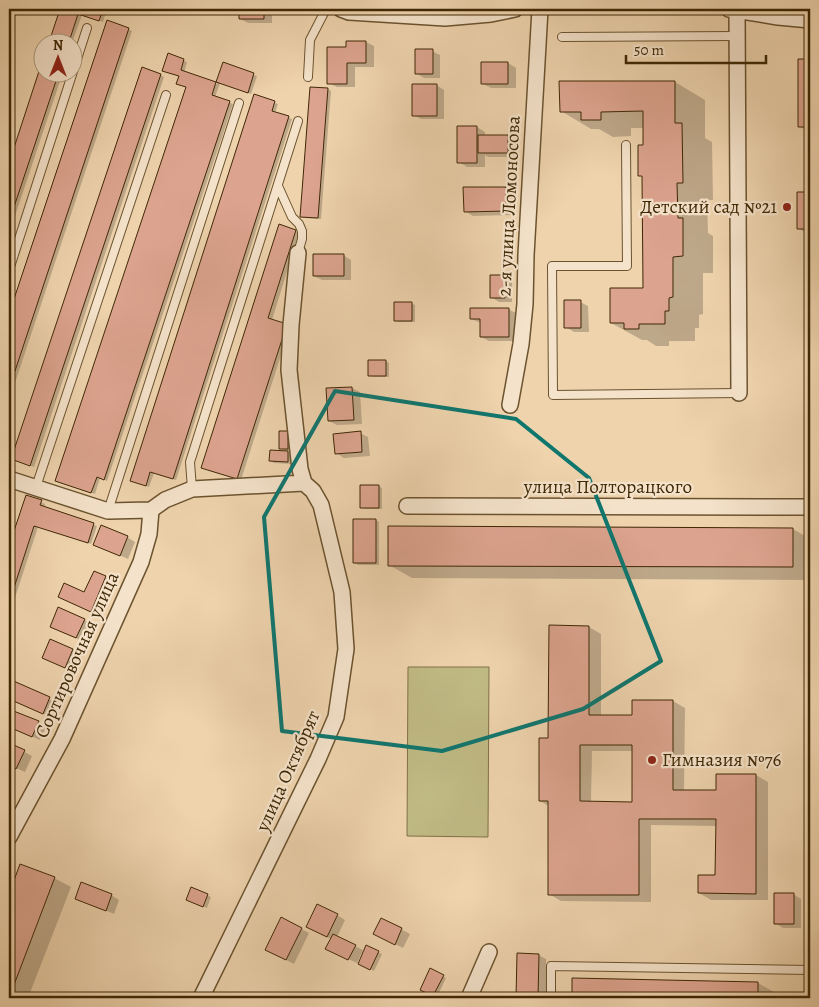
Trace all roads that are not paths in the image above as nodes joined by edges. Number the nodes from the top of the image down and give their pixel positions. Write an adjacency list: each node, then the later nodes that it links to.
1 (326, 9): 11 (lane)
2 (341, 9): 3 (street)
3 (515, 9)
4 (540, 9): 20 (street, 2-я улица Ломоносова)
5 (733, 10): 6 (street); 10 (street)
6 (778, 13): 7 (street)
7 (810, 20)
8 (87, 28): 18 (lane)
9 (562, 36): 10 (lane)
10 (738, 36): 19 (street)
11 (308, 77)
12 (166, 95): 23 (lane)
13 (239, 102): 28 (lane)
14 (298, 121): 16 (lane)
15 (626, 145): 19 (lane)
16 (278, 186): 17 (lane); 24 (lane)
17 (298, 253): 22 (street, улица Октябрят)
18 (9, 270)
19 (739, 394)
20 (510, 405)
21 (11, 482): 23 (street)
22 (304, 483): 24 (street); 32 (street, улица Октябрят)
23 (36, 487): 28 (street)
24 (192, 489): 27 (street)
25 (407, 506): 26 (street, улица Полторацкого)
26 (810, 507)
27 (151, 510): 28 (street); 29 (street, Сортировочная улица)
28 (108, 511)
29 (9, 837)
30 (489, 952): 33 (street)
31 (810, 970): 34 (lane)
32 (201, 998)
33 (469, 998)
34 (551, 998)

